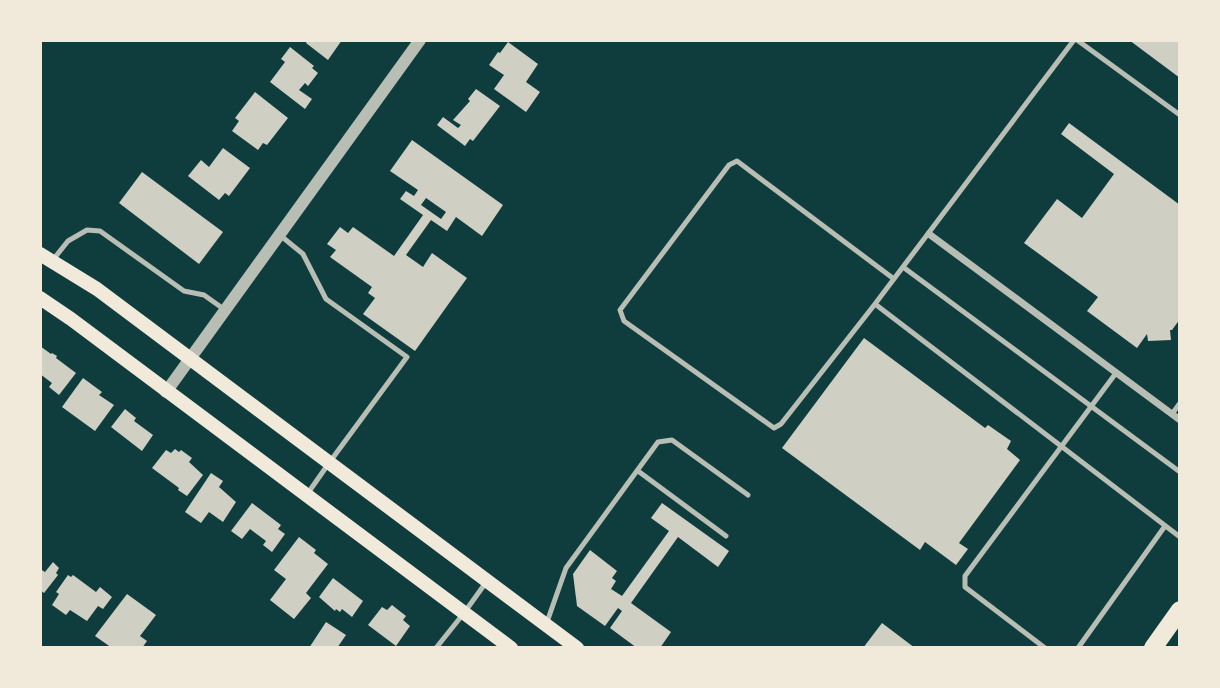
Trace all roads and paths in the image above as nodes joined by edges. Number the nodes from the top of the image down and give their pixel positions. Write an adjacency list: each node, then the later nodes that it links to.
1 (420, 40): 4 (street)
2 (1076, 40): 3 (lane); 5 (lane)
3 (1180, 115)
4 (279, 234): 11 (street); 20 (lane)
5 (929, 234): 7 (lane); 13 (street)
6 (46, 257): 11 (lane); 12 (main road)
7 (903, 267): 8 (lane); 16 (lane)
8 (894, 279): 10 (lane); 10 (lane)
9 (40, 298): 14 (main road)
10 (875, 304): 19 (lane)
11 (225, 310): 12 (street)
12 (189, 359): 14 (street); 20 (main road)
13 (1116, 373): 16 (lane); 17 (street)
14 (166, 392): 24 (main road)
15 (1180, 403): 17 (lane)
16 (1090, 406): 19 (lane); 22 (lane)
17 (1172, 414): 18 (street)
18 (1180, 420)
19 (1060, 446): 25 (lane); 35 (lane)
20 (329, 463): 24 (lane); 28 (main road)
21 (638, 471): 23 (lane); 26 (lane); 31 (lane)
22 (1180, 472)
23 (748, 495)
24 (307, 496): 30 (main road)
25 (1166, 526): 27 (lane); 36 (lane)
26 (726, 536)
27 (1180, 537)
28 (487, 581): 30 (lane); 31 (main road)
29 (1180, 610): 37 (main road)
30 (464, 613): 32 (lane); 33 (main road)
31 (546, 625): 34 (main road)
32 (436, 648)
33 (511, 648)
34 (577, 648)
35 (1045, 648)
36 (1077, 648)
37 (1153, 648)

